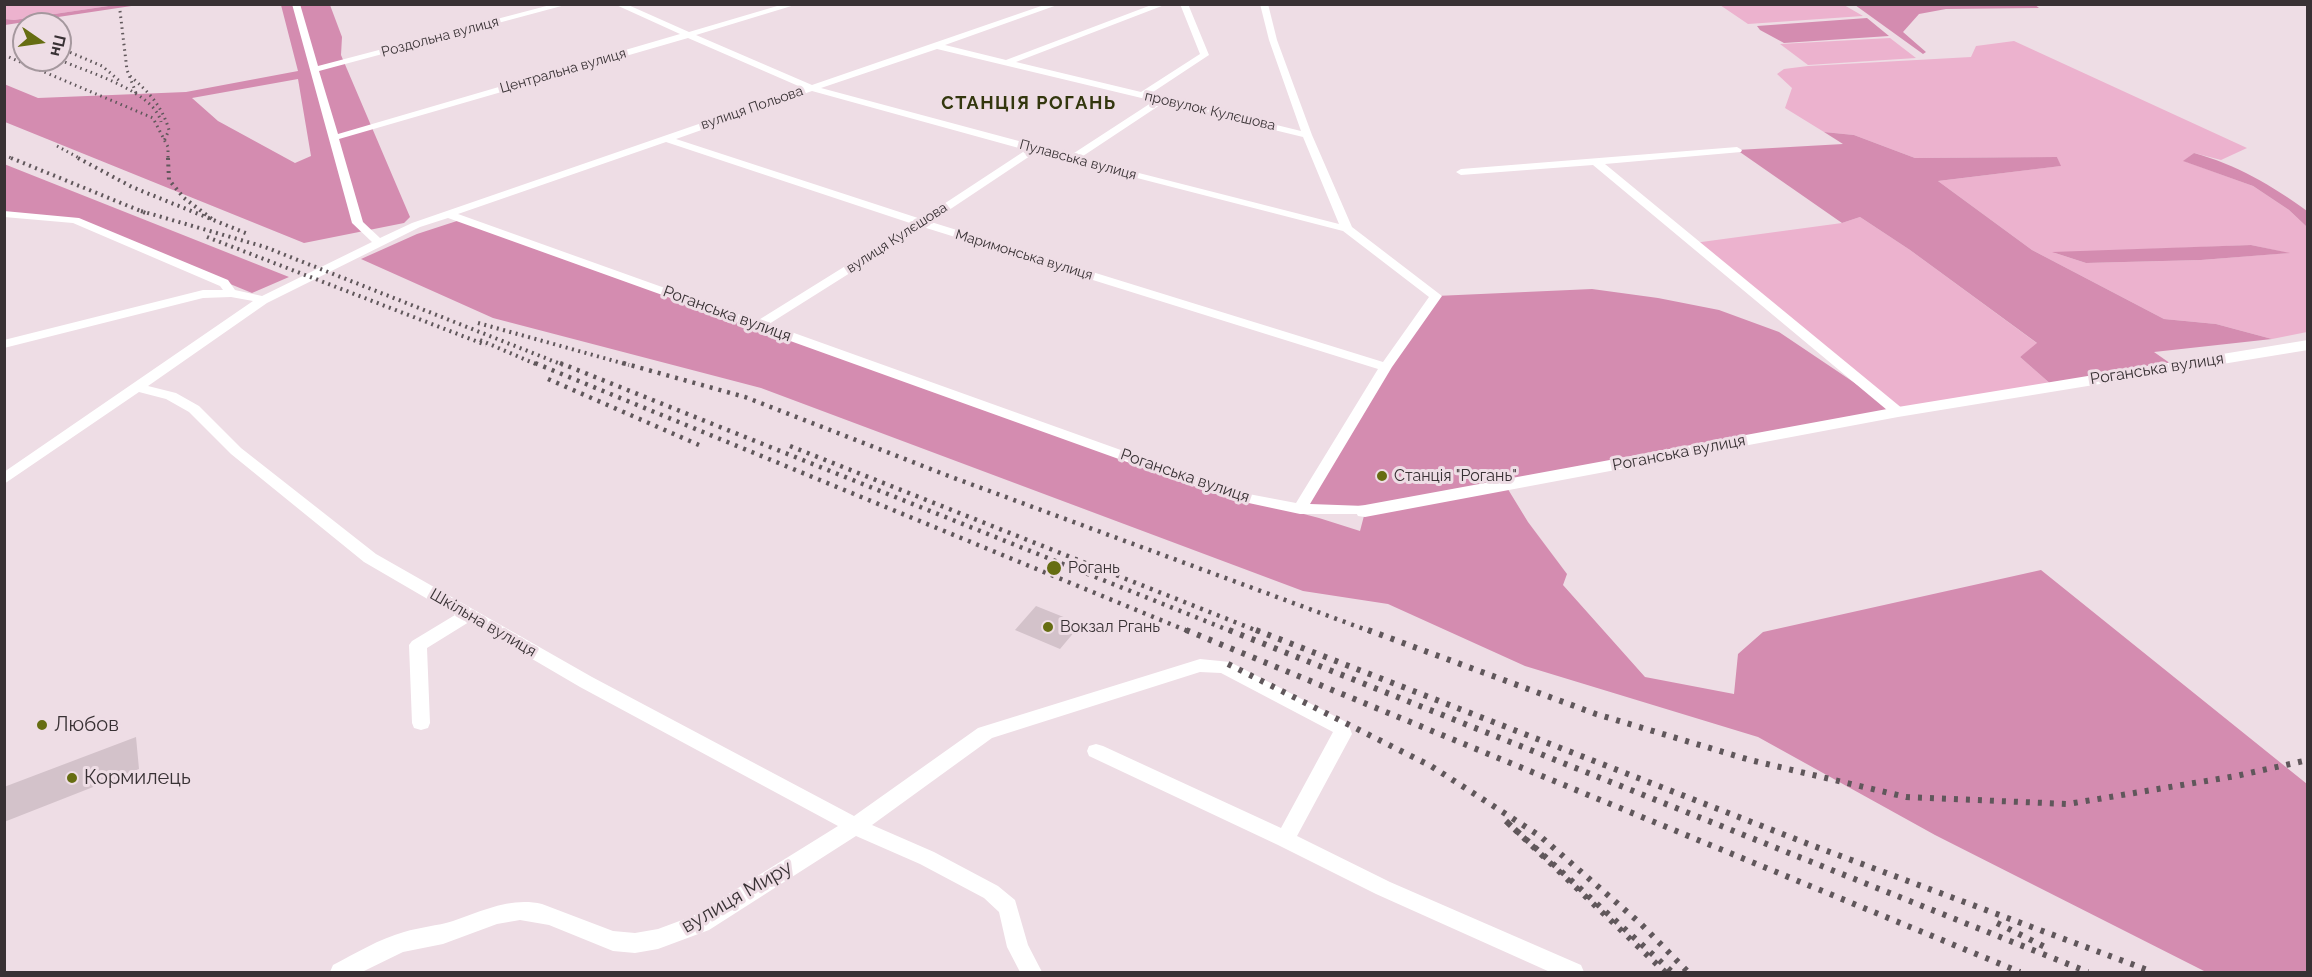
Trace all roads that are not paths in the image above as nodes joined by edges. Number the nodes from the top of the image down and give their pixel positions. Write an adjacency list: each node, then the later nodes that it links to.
1 (296, 4): 12 (street)
2 (565, 4): 12 (street, Роздольна вулиця)
3 (618, 4): 9 (street, Пулавська вулиця)
4 (794, 4): 9 (street, Центральна вулиця)
5 (1056, 4): 10 (street, вулиця Польова)
6 (1163, 4): 11 (street)
7 (1184, 4): 14 (street)
8 (1264, 4): 16 (street)
9 (690, 34): 13 (street, Пулавська вулиця); 17 (street, Центральна вулиця)
10 (937, 46): 11 (street, провулок Кулєшова); 13 (street, вулиця Польова)
11 (1006, 63): 14 (street, провулок Кулєшова)
12 (314, 70): 17 (street)
13 (810, 88): 18 (street, вулиця Польова); 19 (street, Пулавська вулиця)
14 (1143, 95): 15 (street, провулок Кулєшова)
15 (1162, 100): 16 (street, провулок Кулєшова); 21 (street)
16 (1307, 135): 27 (street)
17 (333, 138): 28 (street)
18 (664, 138): 25 (street, вулиця Польова); 26 (street, Маримонська вулиця)
19 (1034, 149): 21 (street, Пулавська вулиця); 26 (street, вулиця Кулєшова)
20 (1737, 150): 22 (street)
21 (1072, 159): 27 (street, Пулавська вулиця)
22 (1594, 160): 23 (street); 36 (street)
23 (1461, 172)
24 (4, 214): 29 (street)
25 (448, 214): 28 (street, вулиця Польова); 31 (street, Роганська вулиця)
26 (922, 223): 31 (street, вулиця Кулєшова); 34 (street, Маримонська вулиця)
27 (1347, 229): 34 (street)
28 (378, 242): 30 (street, вулиця Польова)
29 (231, 294): 30 (street); 32 (street)
30 (263, 300): 35 (street, вулиця Польова)
31 (759, 325): 38 (street, Роганська вулиця)
32 (4, 344)
33 (2307, 345): 36 (main road, Роганська вулиця)
34 (1386, 368): 38 (street)
35 (136, 387): 37 (street, вулиця Польова); 40 (street, Шкільна вулиця)
36 (1898, 412): 39 (main road, Роганська вулиця)
37 (4, 478)
38 (1299, 509): 39 (street, Роганська вулиця)
39 (1365, 511)
40 (468, 615): 41 (street); 43 (street, Шкільна вулиця)
41 (421, 723)
42 (1096, 751): 44 (street)
43 (855, 826): 44 (street, вулиця Миру); 45 (street, вулиця Миру); 46 (street, Шкільна вулиця)
44 (1285, 839): 47 (street)
45 (341, 972)
46 (1031, 972)
47 (1573, 972)

